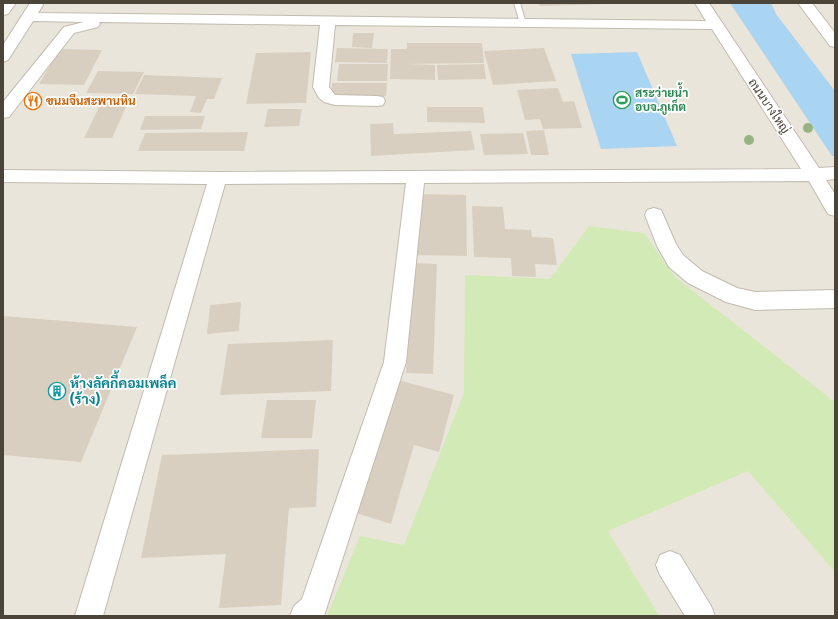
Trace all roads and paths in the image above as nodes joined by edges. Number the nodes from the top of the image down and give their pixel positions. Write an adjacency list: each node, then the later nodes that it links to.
1 (8, 3): 6 (street)
2 (38, 3): 7 (street)
3 (518, 3): 10 (lane)
4 (702, 3): 11 (street, ถนนบางใหญ่)
5 (805, 3): 12 (street)
6 (3, 11)
7 (29, 17): 8 (street); 13 (street)
8 (119, 18): 9 (street); 15 (street)
9 (328, 21): 10 (street); 14 (street)
10 (523, 23): 11 (street)
11 (715, 25): 17 (street, ถนนบางใหญ่)
12 (835, 43)
13 (3, 57)
14 (377, 101)
15 (3, 113)
16 (835, 173): 17 (street)
17 (814, 175): 19 (street); 21 (street, ถนนบางใหญ่)
18 (3, 176): 20 (street)
19 (416, 177): 20 (street); 26 (street)
20 (218, 178): 25 (street)
21 (835, 209)
22 (654, 215): 23 (street)
23 (835, 299)
24 (670, 564): 27 (street)
25 (89, 616)
26 (304, 616)
27 (701, 616)

